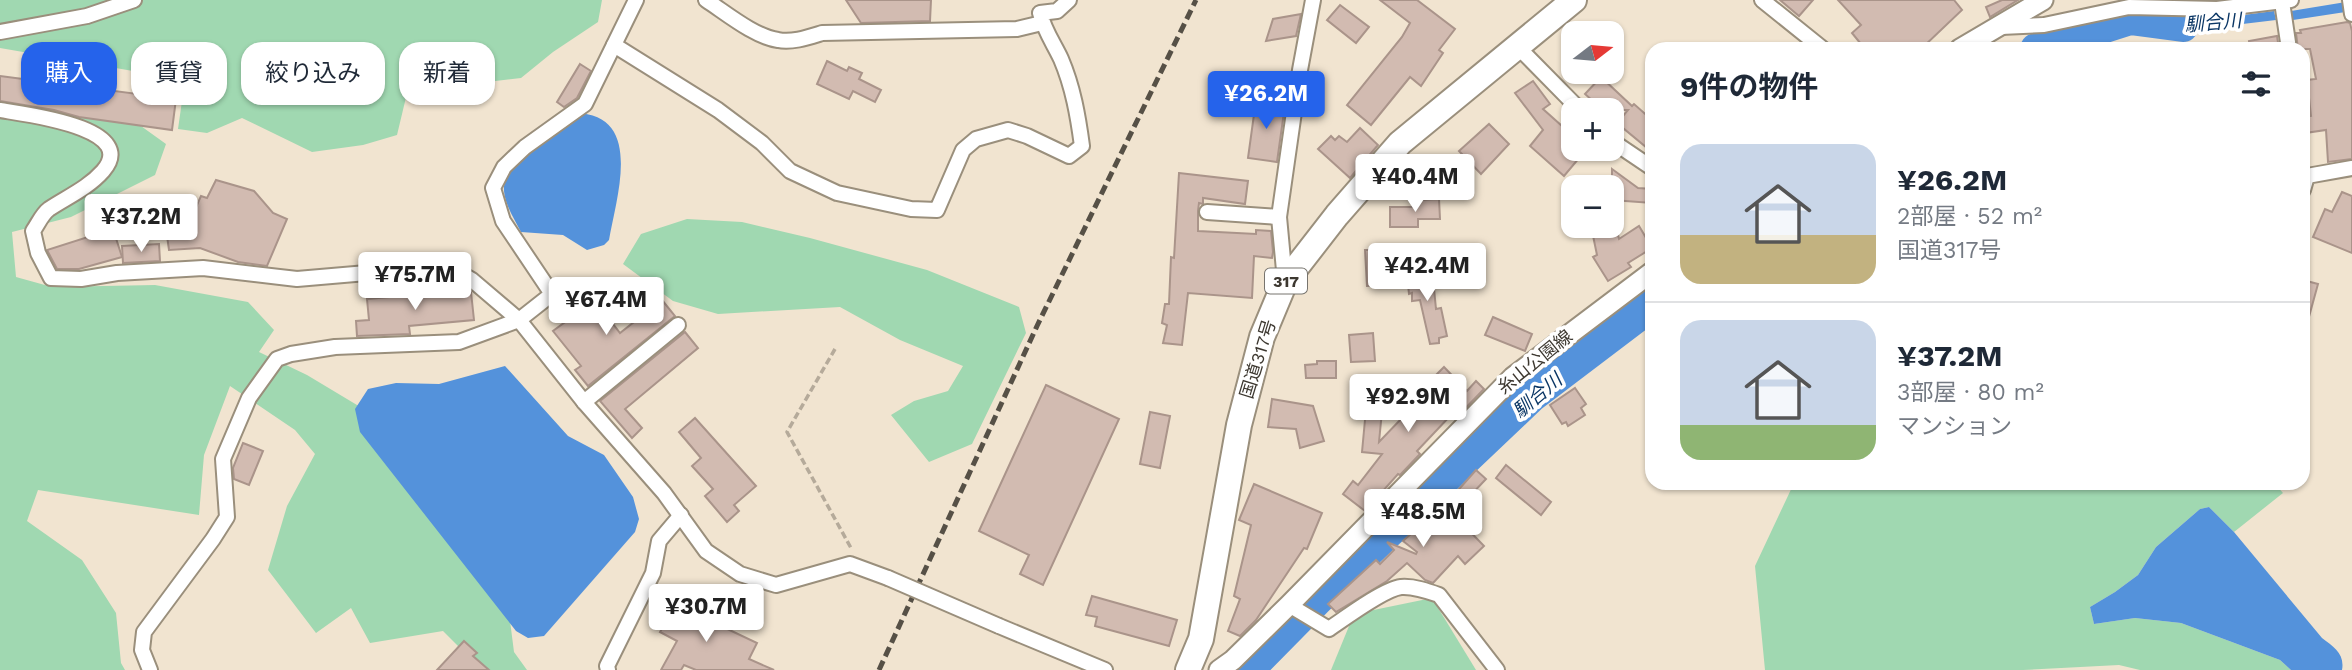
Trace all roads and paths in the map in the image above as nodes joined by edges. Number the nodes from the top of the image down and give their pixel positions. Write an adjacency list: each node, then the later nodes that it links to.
1 (134, 0): 14 (street)
2 (636, 0): 18 (street)
3 (706, 0): 12 (street)
4 (1069, 0): 12 (street)
5 (1314, 0): 27 (street)
6 (1574, 0): 19 (highway, 国道317号 / 317)
7 (1762, 0): 15 (street)
8 (2043, 0): 13 (main road)
9 (2350, 0): 11 (street)
10 (2286, 1): 13 (street); 17 (street)
11 (2352, 14)
12 (1042, 23): 18 (street)
13 (1992, 28): 16 (main road)
14 (0, 32)
15 (1814, 42)
16 (1971, 42)
17 (2289, 42)
18 (614, 45): 30 (street)
19 (1517, 46): 20 (street); 29 (highway, 国道317号 / 317)
20 (1568, 98)
21 (0, 110): 30 (street)
22 (1624, 149): 23 (street)
23 (1645, 163)
24 (2352, 169): 25 (street)
25 (2310, 176)
26 (1207, 212): 27 (street)
27 (1279, 217): 29 (street)
28 (1645, 277): 36 (main road, 糸山公園線)
29 (1285, 282): 40 (highway, 国道317号 / 317)
30 (519, 320): 33 (street); 37 (street)
31 (678, 325): 33 (street)
32 (835, 349): 35 (path)
33 (584, 402): 34 (street)
34 (681, 516): 35 (street); 38 (street)
35 (862, 568): 39 (street, bridge)
36 (1289, 605): 41 (main road, 糸山公園線); 42 (street)
37 (150, 670)
38 (608, 670)
39 (1105, 670)
40 (1188, 670)
41 (1219, 670)
42 (1497, 670)

